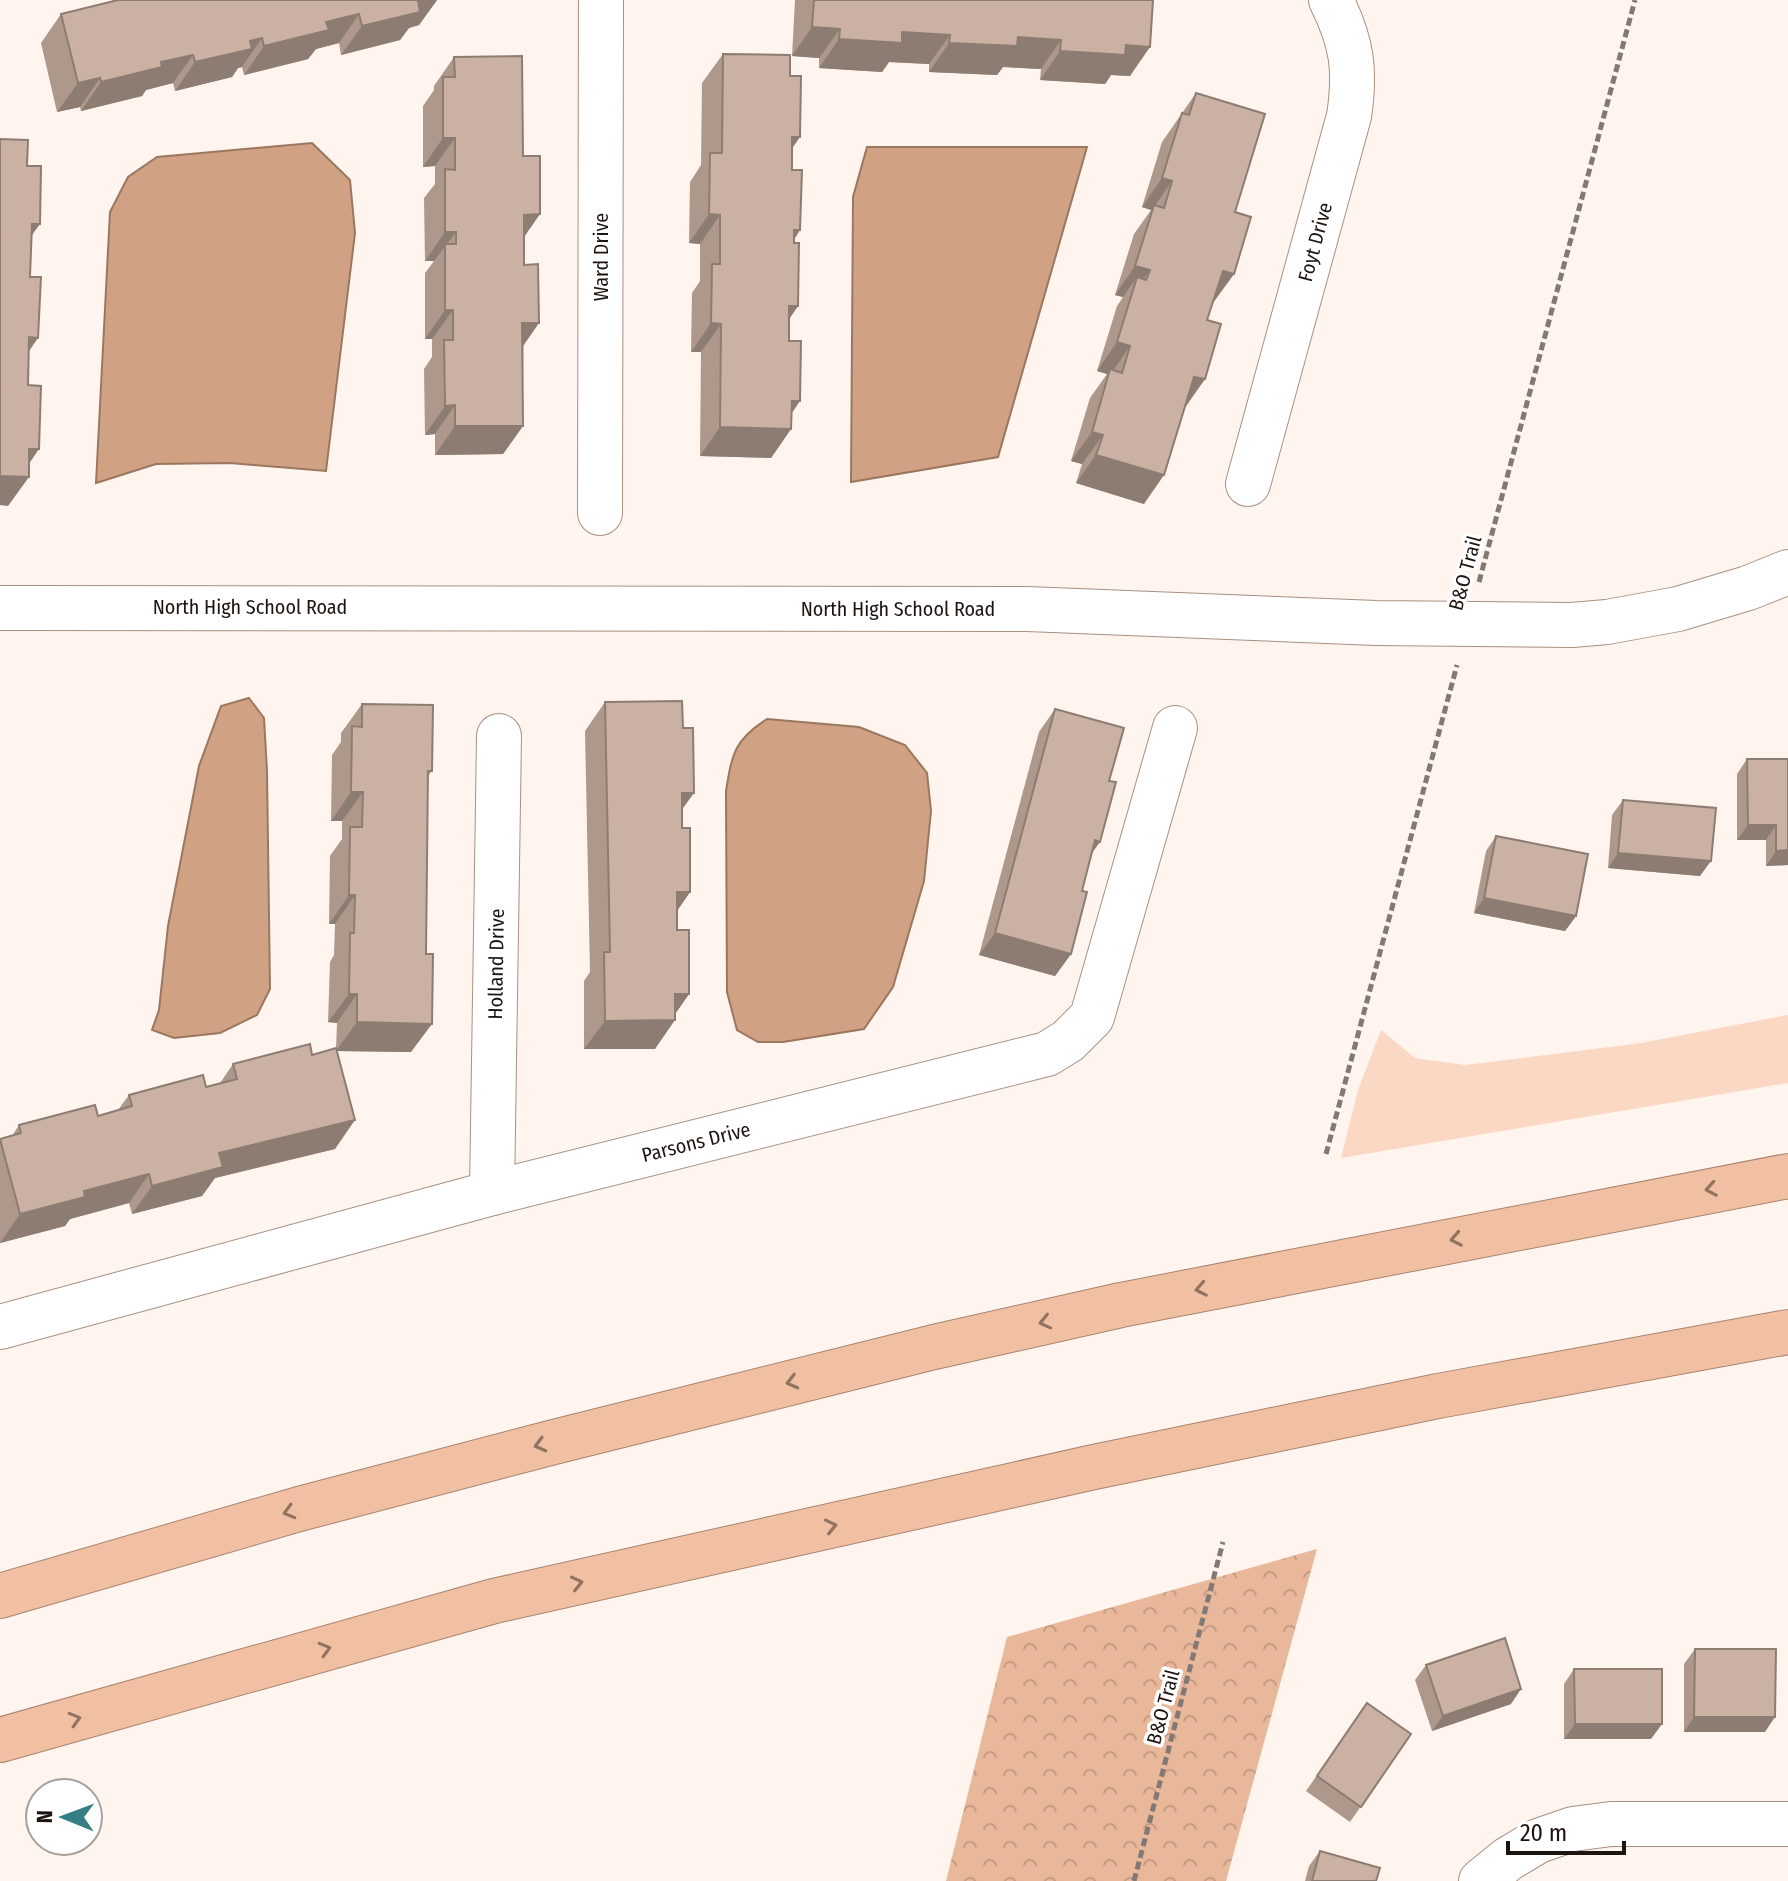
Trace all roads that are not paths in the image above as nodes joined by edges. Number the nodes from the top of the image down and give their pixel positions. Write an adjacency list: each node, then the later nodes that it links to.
1 (601, 0): 4 (street, Ward Drive)
2 (1331, 0): 3 (street, Foyt Drive)
3 (1248, 484)
4 (600, 513)
5 (1788, 572): 6 (street, North High School Road)
6 (0, 608)
7 (1175, 728): 10 (street, Parsons Drive)
8 (499, 736): 10 (street, Holland Drive)
9 (1788, 1176): 13 (highway, one-way to 13)
10 (492, 1193): 11 (street, Parsons Drive)
11 (0, 1327)
12 (1788, 1332): 14 (highway, one-way to 12)
13 (0, 1596)
14 (0, 1740)
15 (1788, 1824): 16 (street)
16 (1481, 1881)

